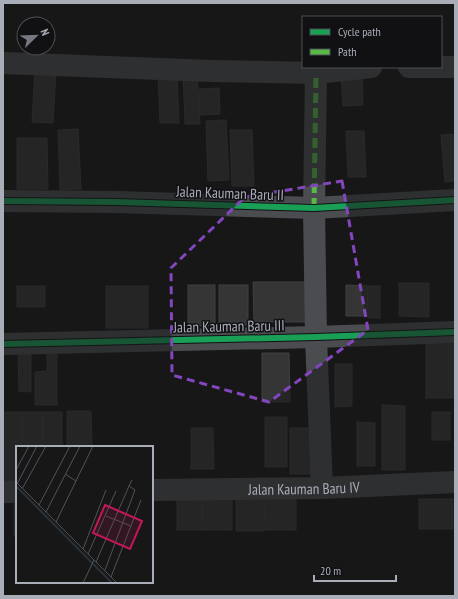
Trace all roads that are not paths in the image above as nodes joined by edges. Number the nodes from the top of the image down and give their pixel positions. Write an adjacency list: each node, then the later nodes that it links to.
1 (3, 63): 5 (street)
2 (442, 67): 3 (street)
3 (455, 67)
4 (362, 68): 5 (street)
5 (316, 73): 8 (street)
6 (455, 200): 8 (street, Jalan Kauman Baru II)
7 (3, 201): 8 (street, Jalan Kauman Baru II)
8 (314, 208): 10 (street)
9 (455, 332): 10 (street, Jalan Kauman Baru III)
10 (316, 338): 11 (street, Jalan Kauman Baru III); 13 (street)
11 (3, 344)
12 (455, 482): 13 (street, Jalan Kauman Baru IV)
13 (322, 488): 14 (street, Jalan Kauman Baru IV)
14 (153, 490)
15 (3, 492): 16 (street)
16 (16, 492)

